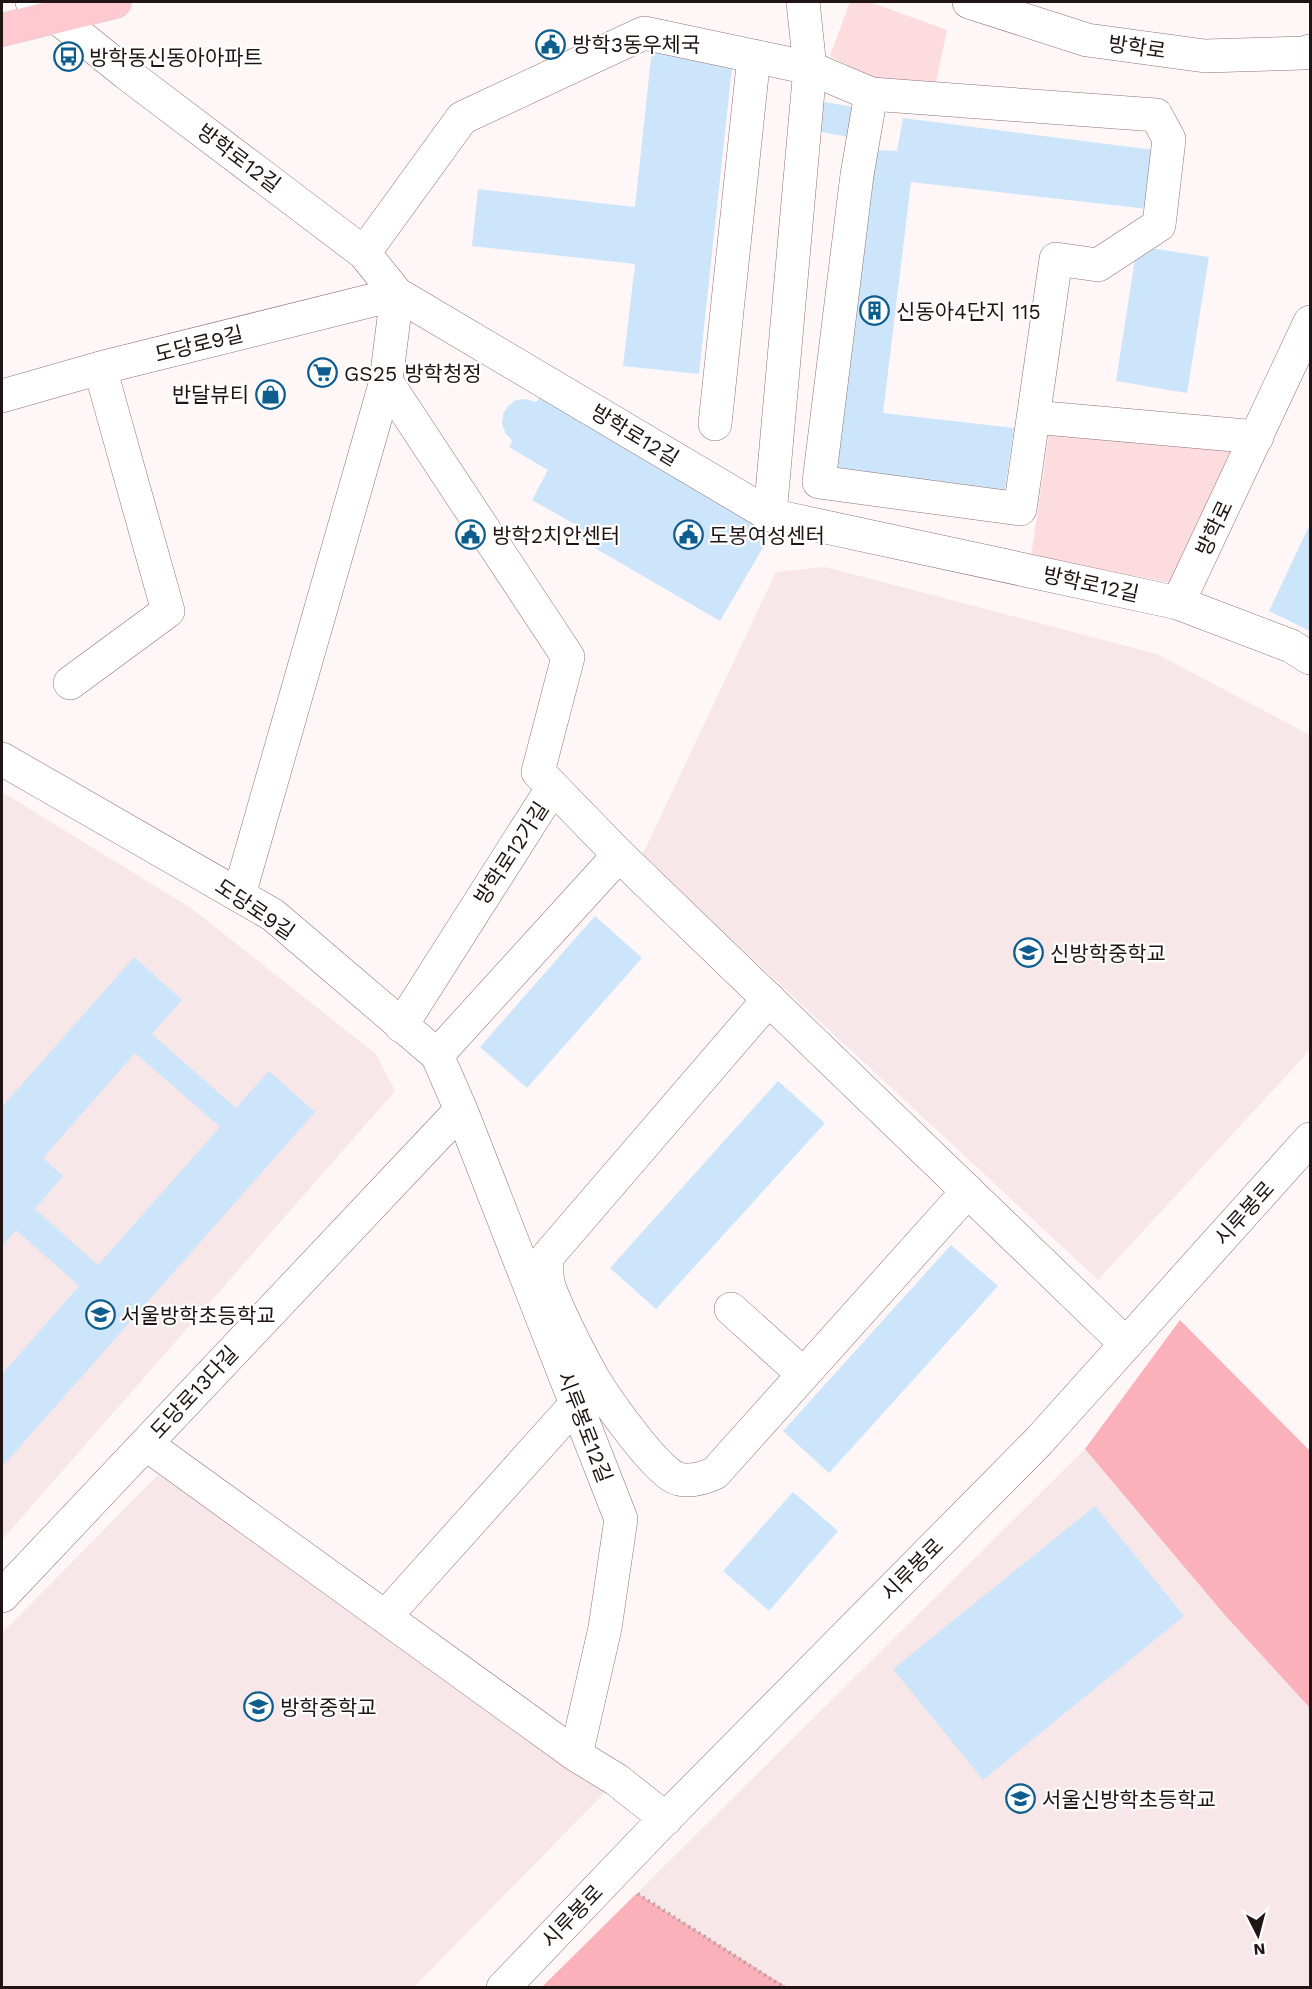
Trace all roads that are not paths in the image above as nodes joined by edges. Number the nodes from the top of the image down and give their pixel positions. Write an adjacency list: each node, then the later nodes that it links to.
1 (115, 2): 4 (main road)
2 (803, 2): 8 (street)
3 (969, 2): 6 (street, 방학로)
4 (44, 9): 5 (main road); 10 (street, 방학로12길)
5 (2, 30)
6 (1311, 51)
7 (754, 56): 8 (street); 10 (street); 17 (street)
8 (810, 68): 9 (street); 19 (street)
9 (871, 94): 16 (street); 16 (street)
10 (364, 252): 11 (street, 방학로12길)
11 (396, 294): 13 (street, 도당로9길); 14 (street); 19 (street, 방학로12길)
12 (1311, 322): 18 (street, 방학로)
13 (100, 368): 15 (street, 도당로9길); 22 (street)
14 (386, 381): 24 (street, 방학로12가길); 26 (street)
15 (2, 396)
16 (1033, 417): 18 (street)
17 (715, 424)
18 (1257, 437): 20 (street, 방학로)
19 (770, 514): 20 (street, 방학로12길)
20 (1178, 603): 21 (street, 방학로12길)
21 (1311, 658)
22 (70, 683)
23 (2, 759): 26 (street, 도당로9길)
24 (553, 787): 25 (street); 28 (street, 방학로12가길)
25 (619, 855): 27 (street); 29 (street)
26 (239, 895): 28 (street, 도당로9길)
27 (768, 999): 32 (street); 35 (street)
28 (401, 1026): 29 (street, 도당로9길)
29 (437, 1055): 30 (street, 도당로9길)
30 (461, 1110): 36 (street, 시루봉로12길); 37 (street, 도당로13다길)
31 (1311, 1139): 34 (street, 시루봉로)
32 (968, 1191): 34 (street); 35 (street)
33 (731, 1309): 35 (street)
34 (1126, 1344): 41 (street, 시루봉로)
35 (803, 1374)
36 (576, 1404): 39 (street); 40 (street, 시루봉로12길)
37 (146, 1443): 38 (street, 도당로13다길); 39 (street)
38 (2, 1596)
39 (385, 1617): 40 (street)
40 (576, 1755): 41 (street)
41 (666, 1819): 42 (street, 시루봉로)
42 (503, 1988)

